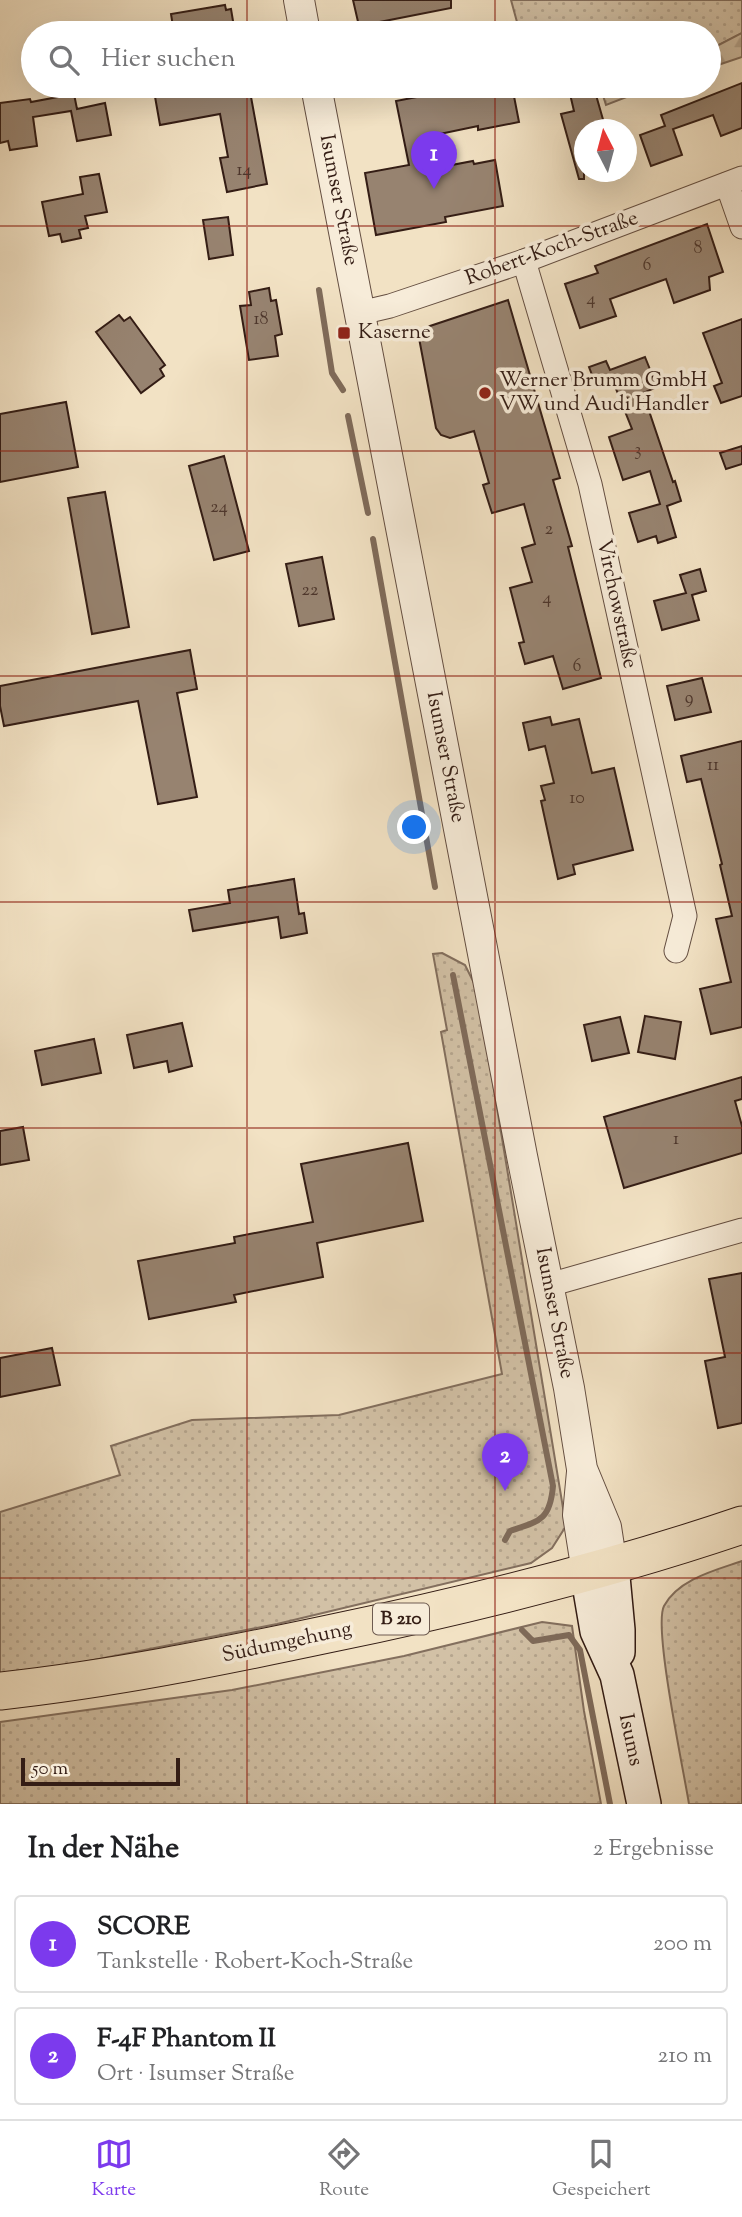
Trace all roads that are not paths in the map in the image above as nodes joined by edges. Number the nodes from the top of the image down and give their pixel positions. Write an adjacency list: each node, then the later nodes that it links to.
1 (299, 0): 2 (street)
2 (303, 21)
3 (318, 98): 7 (street, Isumser Straße)
4 (734, 181): 5 (street); 6 (street, Robert-Koch-Straße)
5 (742, 226)
6 (524, 261): 7 (street, Robert-Koch-Straße); 8 (street, Virchowstraße)
7 (360, 313): 10 (street, Isumser Straße)
8 (676, 951)
9 (742, 1230): 10 (street)
10 (548, 1285): 12 (street, Isumser Straße)
11 (742, 1525): 12 (main road, B 210)
12 (599, 1569): 13 (main road, Südumgehung / B 210); 14 (main road, Isums)
13 (0, 1691)
14 (644, 1804)

